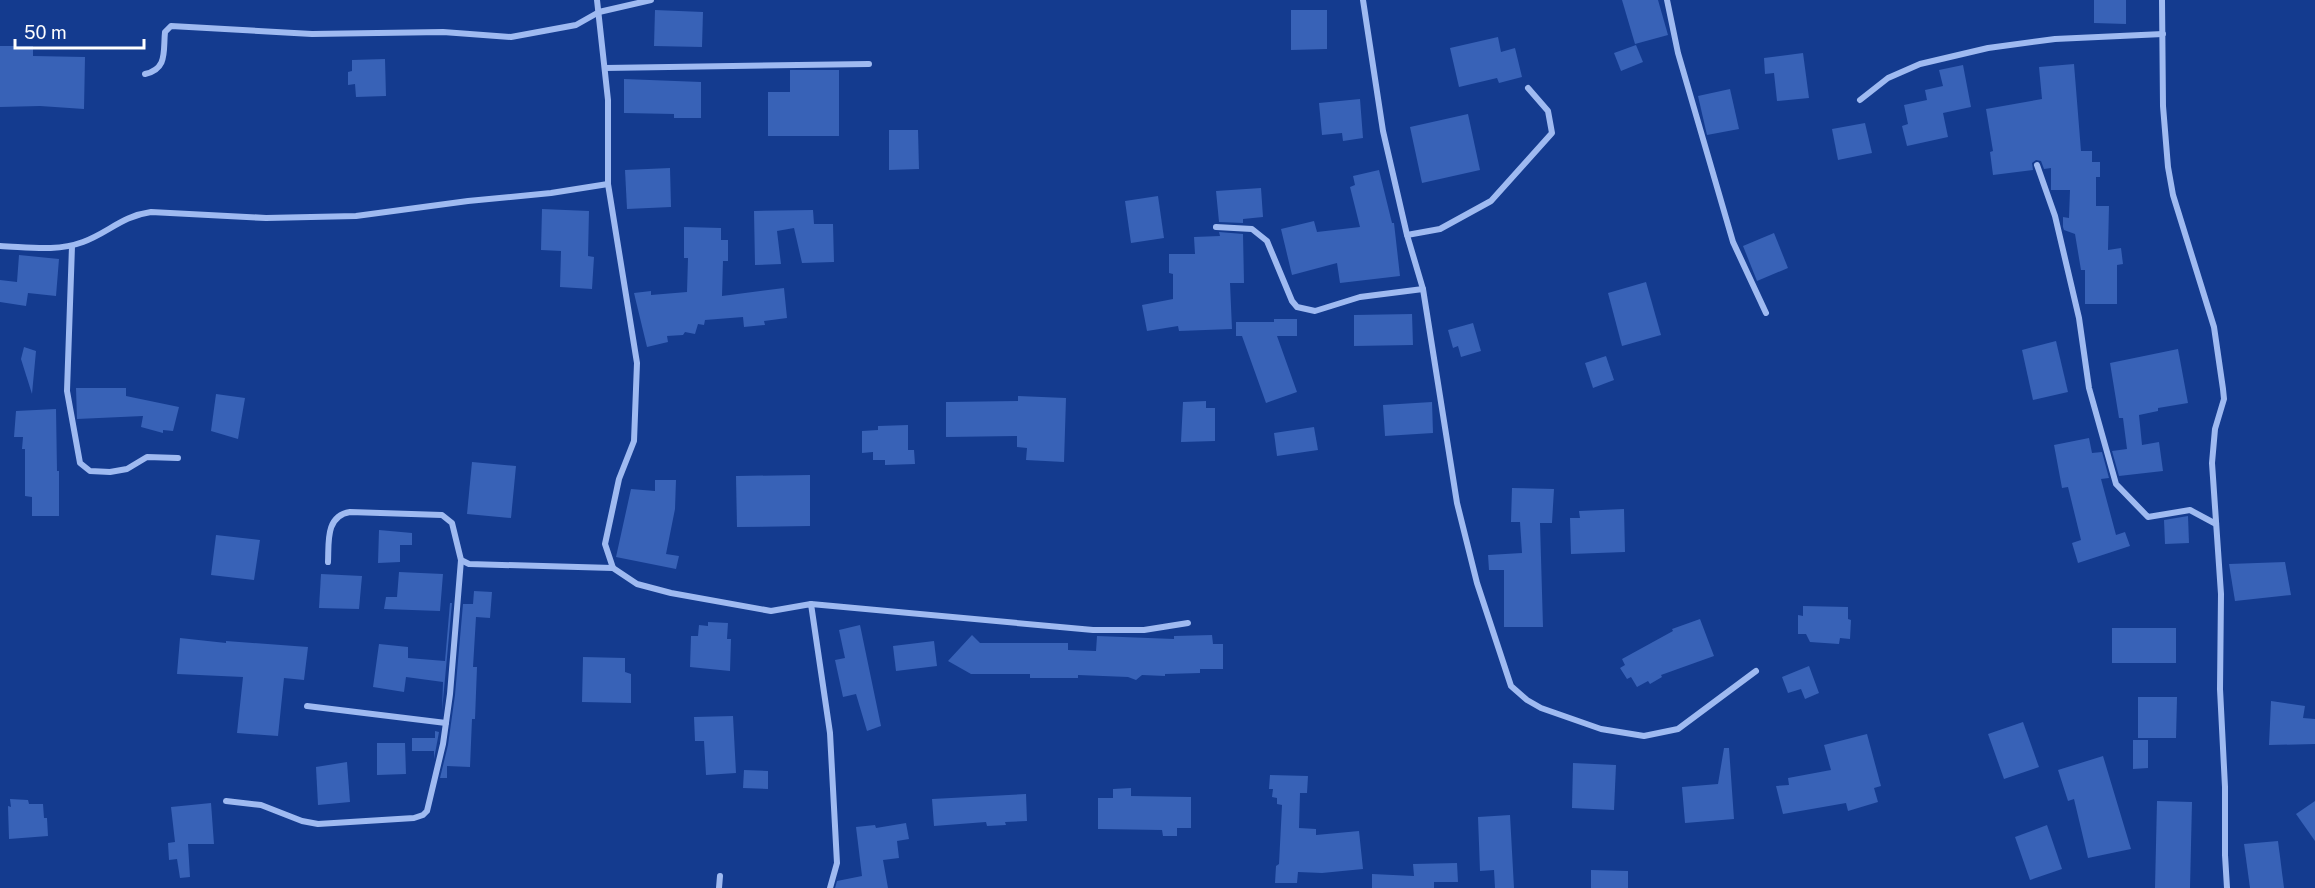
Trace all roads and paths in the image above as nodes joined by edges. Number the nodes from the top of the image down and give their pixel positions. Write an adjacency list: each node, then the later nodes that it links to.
1 (597, 0): 6 (street)
2 (651, 0): 6 (street)
3 (1363, 0): 16 (street)
4 (1667, 0): 20 (street)
5 (2162, 0): 7 (street)
6 (599, 12): 9 (street); 10 (street)
7 (2163, 34): 12 (street); 22 (street)
8 (869, 64): 9 (street)
9 (605, 68): 14 (street)
10 (145, 74)
11 (1528, 88): 16 (street)
12 (1860, 100)
13 (2037, 165): 22 (street)
14 (608, 184): 18 (street); 25 (street)
15 (1216, 227): 19 (street)
16 (1407, 235): 19 (street)
17 (0, 246): 18 (street)
18 (72, 246): 21 (street)
19 (1423, 289): 28 (street)
20 (1766, 313)
21 (178, 458)
22 (2216, 524): 35 (street)
23 (461, 560): 24 (street); 25 (street); 30 (street)
24 (328, 562)
25 (613, 568): 26 (street)
26 (811, 604): 27 (street); 34 (street)
27 (1188, 623)
28 (1756, 671)
29 (307, 706): 30 (street)
30 (447, 723): 31 (street)
31 (226, 801)
32 (720, 876): 33 (street)
33 (719, 888)
34 (830, 888)
35 (2227, 888)

